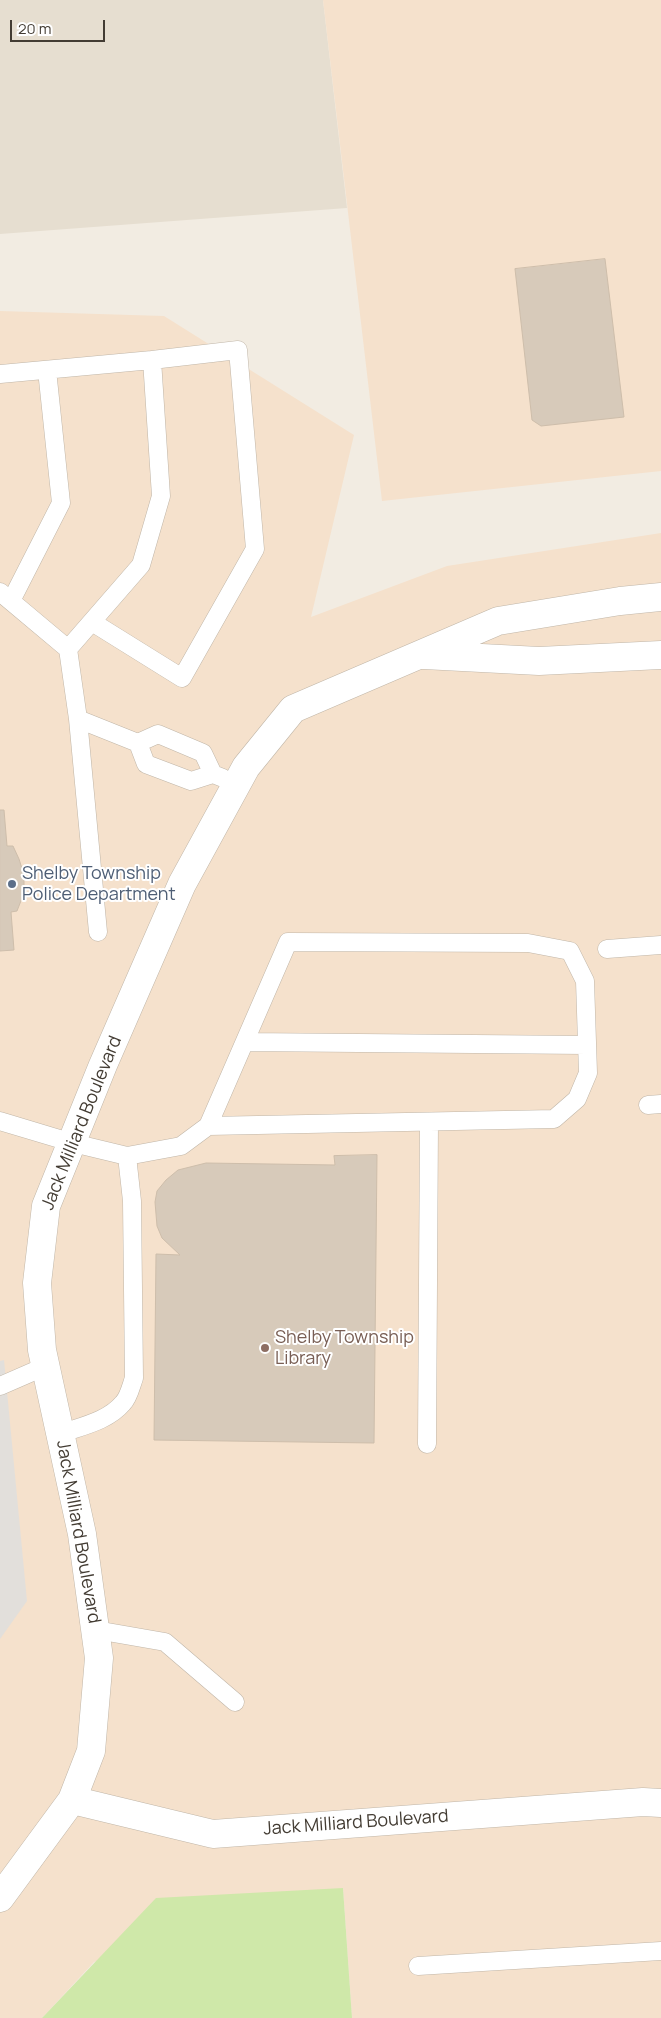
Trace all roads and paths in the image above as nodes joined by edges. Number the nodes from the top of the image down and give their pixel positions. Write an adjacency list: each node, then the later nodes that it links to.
1 (152, 360): 2 (lane); 6 (lane); 6 (lane)
2 (48, 370): 3 (lane); 4 (lane)
3 (0, 374)
4 (5, 596): 7 (lane)
5 (661, 597): 8 (street, Jack Milliard Boulevard)
6 (92, 622): 7 (lane)
7 (68, 649): 10 (lane)
8 (418, 655): 9 (street, Jack Milliard Boulevard); 12 (street, Jack Milliard Boulevard)
9 (661, 655)
10 (78, 718): 11 (lane); 13 (lane)
11 (138, 743): 12 (lane); 12 (lane)
12 (225, 779): 21 (street, Jack Milliard Boulevard)
13 (98, 932)
14 (661, 945): 15 (lane)
15 (607, 950)
16 (245, 1042): 17 (lane); 17 (lane); 20 (lane)
17 (587, 1045): 19 (lane)
18 (0, 1121): 21 (lane)
19 (429, 1122): 20 (lane); 26 (lane)
20 (208, 1126): 22 (lane)
21 (73, 1143): 22 (lane); 23 (street, Jack Milliard Boulevard)
22 (126, 1156): 25 (lane)
23 (46, 1366): 24 (lane); 25 (street, Jack Milliard Boulevard)
24 (0, 1386)
25 (60, 1434): 27 (street, Jack Milliard Boulevard)
26 (427, 1444)
27 (96, 1630): 28 (lane); 29 (street, Jack Milliard Boulevard)
28 (235, 1702)
29 (72, 1800): 30 (street, Jack Milliard Boulevard); 31 (street, Jack Milliard Boulevard)
30 (655, 1800)
31 (0, 1898)
32 (661, 1951): 33 (lane)
33 (418, 1966)

